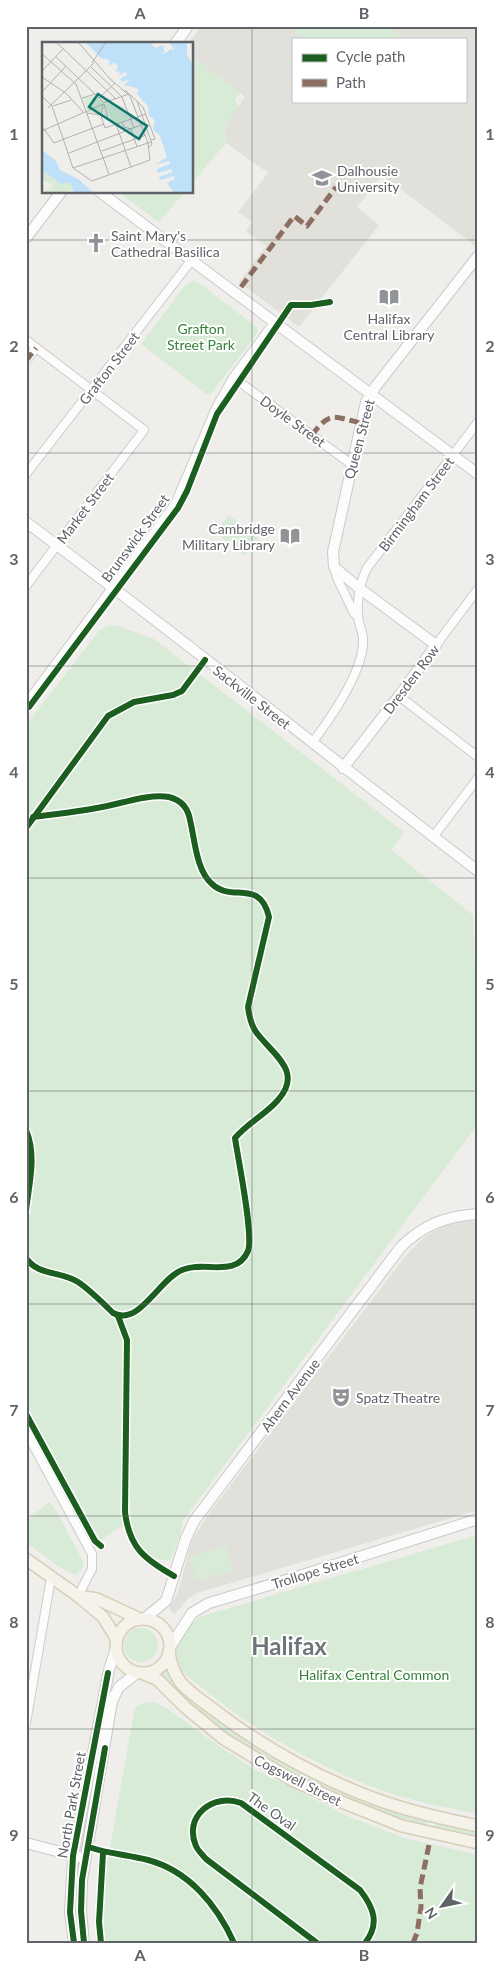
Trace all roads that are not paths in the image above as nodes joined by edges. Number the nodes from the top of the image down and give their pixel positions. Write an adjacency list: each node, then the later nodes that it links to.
1 (186, 27): 2 (street)
2 (176, 42)
3 (59, 194): 5 (street)
4 (103, 194): 7 (street)
5 (28, 232)
6 (478, 256): 14 (street, Queen Street)
7 (191, 261): 8 (street); 13 (street, Grafton Street)
8 (275, 323): 12 (street, Brunswick Street); 14 (street)
9 (26, 340): 10 (street)
10 (36, 348): 11 (street); 13 (street)
11 (26, 361)
12 (234, 378): 17 (street, Doyle Street); 24 (street, Brunswick Street)
13 (91, 390): 18 (street, Grafton Street); 21 (street, Market Street)
14 (370, 394): 16 (street); 17 (street, Queen Street)
15 (478, 422): 16 (street, Birmingham Street)
16 (452, 456): 19 (street); 25 (street, Birmingham Street)
17 (351, 464): 22 (street, Queen Street)
18 (26, 474)
19 (478, 474)
20 (26, 522): 21 (street, Sackville Street)
21 (57, 545): 23 (street, Market Street); 24 (street, Sackville Street)
22 (334, 567): 25 (street); 27 (street, Queen Street)
23 (26, 586)
24 (114, 587): 30 (street, Brunswick Street); 31 (street, Sackville Street)
25 (359, 588): 27 (street, Queen Street); 28 (street)
26 (478, 589): 28 (street, Dresden Row)
27 (358, 616): 31 (street, Queen Street)
28 (436, 645): 29 (street, Dresden Row)
29 (399, 696): 32 (street); 33 (street, Dresden Row)
30 (26, 705)
31 (312, 743): 33 (street, Sackville Street)
32 (478, 757)
33 (343, 768): 35 (street, Sackville Street)
34 (478, 778): 35 (street)
35 (433, 836): 36 (street, Sackville Street)
36 (478, 871)
37 (478, 1214): 43 (street, Ahern Avenue)
38 (26, 1432): 42 (street)
39 (478, 1519): 45 (street, Trollope Street)
40 (26, 1559): 41 (main road)
41 (51, 1578): 42 (main road); 47 (street)
42 (78, 1596): 43 (main road); 44 (main road)
43 (142, 1619): 44 (main road); 45 (main road)
44 (116, 1643): 46 (main road); 52 (street, North Park Street)
45 (170, 1649): 46 (main road); 49 (main road, Cogswell Street)
46 (139, 1673): 51 (main road, Cogswell Street); 53 (street, North Park Street)
47 (28, 1700): 48 (street)
48 (26, 1723)
49 (478, 1826)
50 (26, 1843): 52 (street)
51 (478, 1843)
52 (73, 1856): 53 (street); 54 (street, North Park Street)
53 (85, 1859): 55 (street, North Park Street)
54 (74, 1943)
55 (84, 1943)

